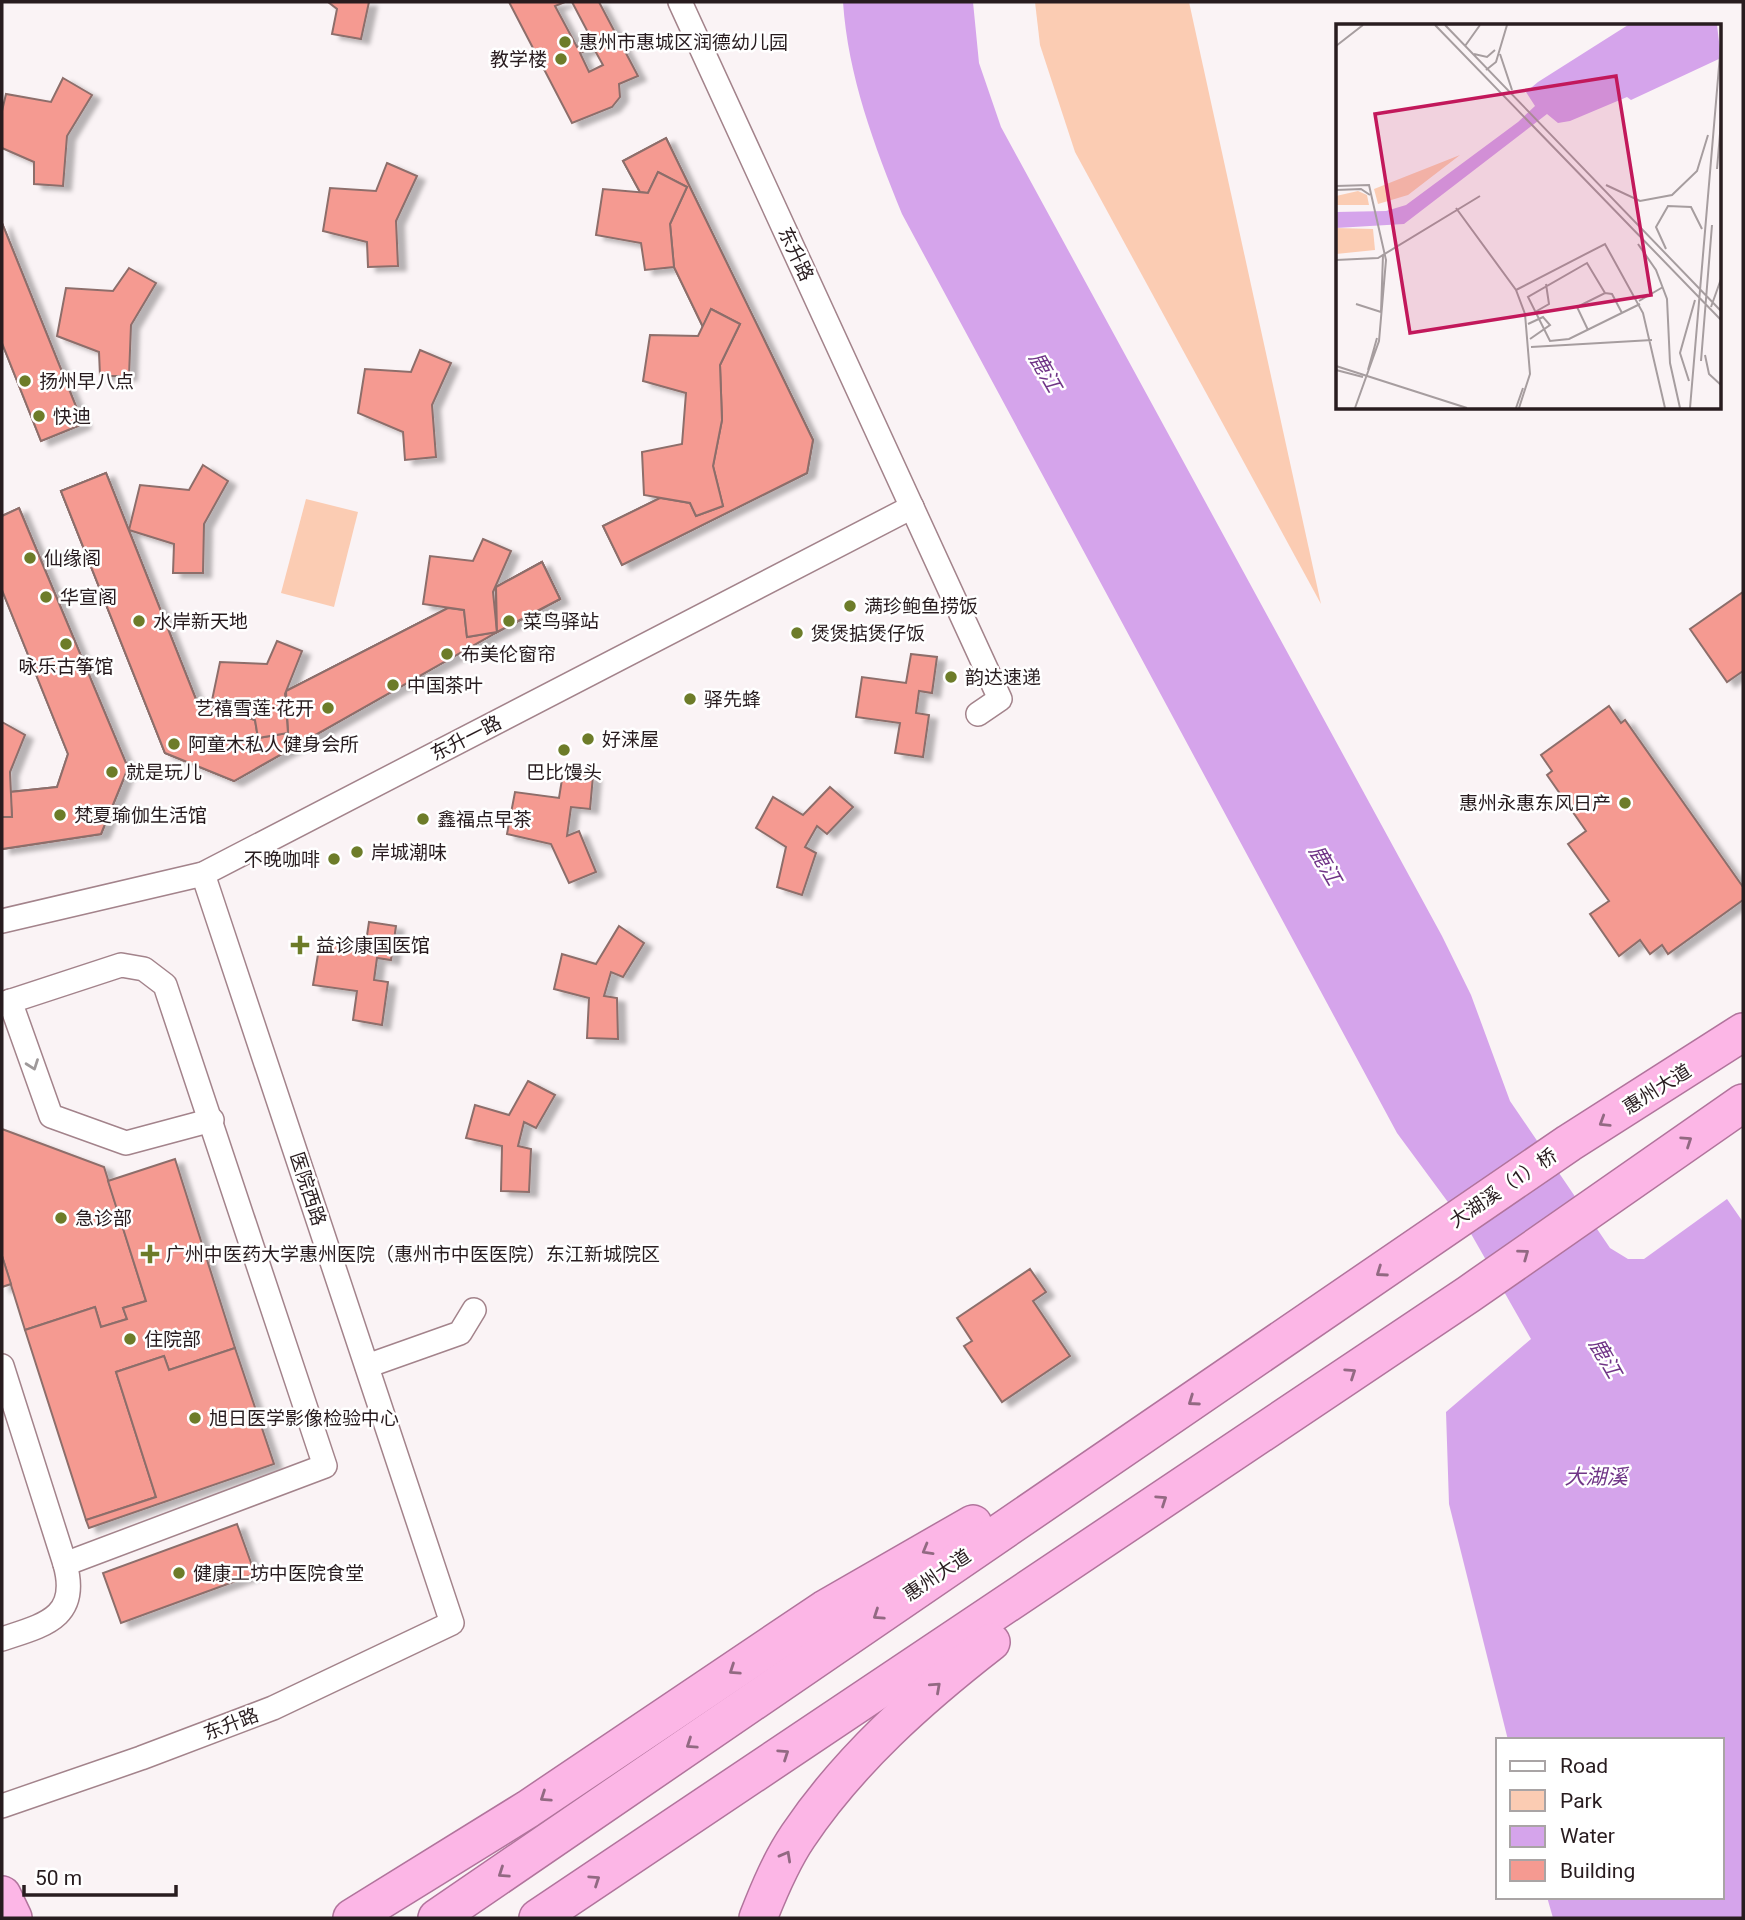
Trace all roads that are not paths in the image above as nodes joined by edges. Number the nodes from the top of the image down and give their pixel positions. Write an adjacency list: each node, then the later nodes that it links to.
1 (680, 2): 2 (street, 东升路)
2 (912, 507): 3 (street, 东升路); 4 (street, 东升一路)
3 (978, 714)
4 (203, 874): 5 (street, 东升一路); 14 (street, 医院西路)
5 (2, 920)
6 (6, 1002): 9 (street, one-way to 9); 9 (street)
7 (1743, 1032): 10 (highway, 惠州大道, one-way to 10)
8 (1743, 1102): 16 (highway, one-way to 8)
9 (212, 1121): 17 (street)
10 (1569, 1143): 11 (highway, 大湖溪（1）桥)
11 (1437, 1233): 15 (highway, 惠州大道, one-way to 15)
12 (474, 1310): 14 (street)
13 (2, 1366): 17 (street)
14 (367, 1366): 18 (street, 医院西路)
15 (1056, 1494): 23 (highway, one-way to 23); 24 (highway, 惠州大道, one-way to 24)
16 (1106, 1538): 25 (highway, one-way to 16); 26 (highway, one-way to 16)
17 (65, 1564): 19 (street)
18 (452, 1623): 20 (street, 东升路)
19 (2, 1639)
20 (2, 1806)
21 (2, 1895): 22 (highway)
22 (13, 1918)
23 (352, 1918)
24 (437, 1918)
25 (538, 1918)
26 (758, 1918)

